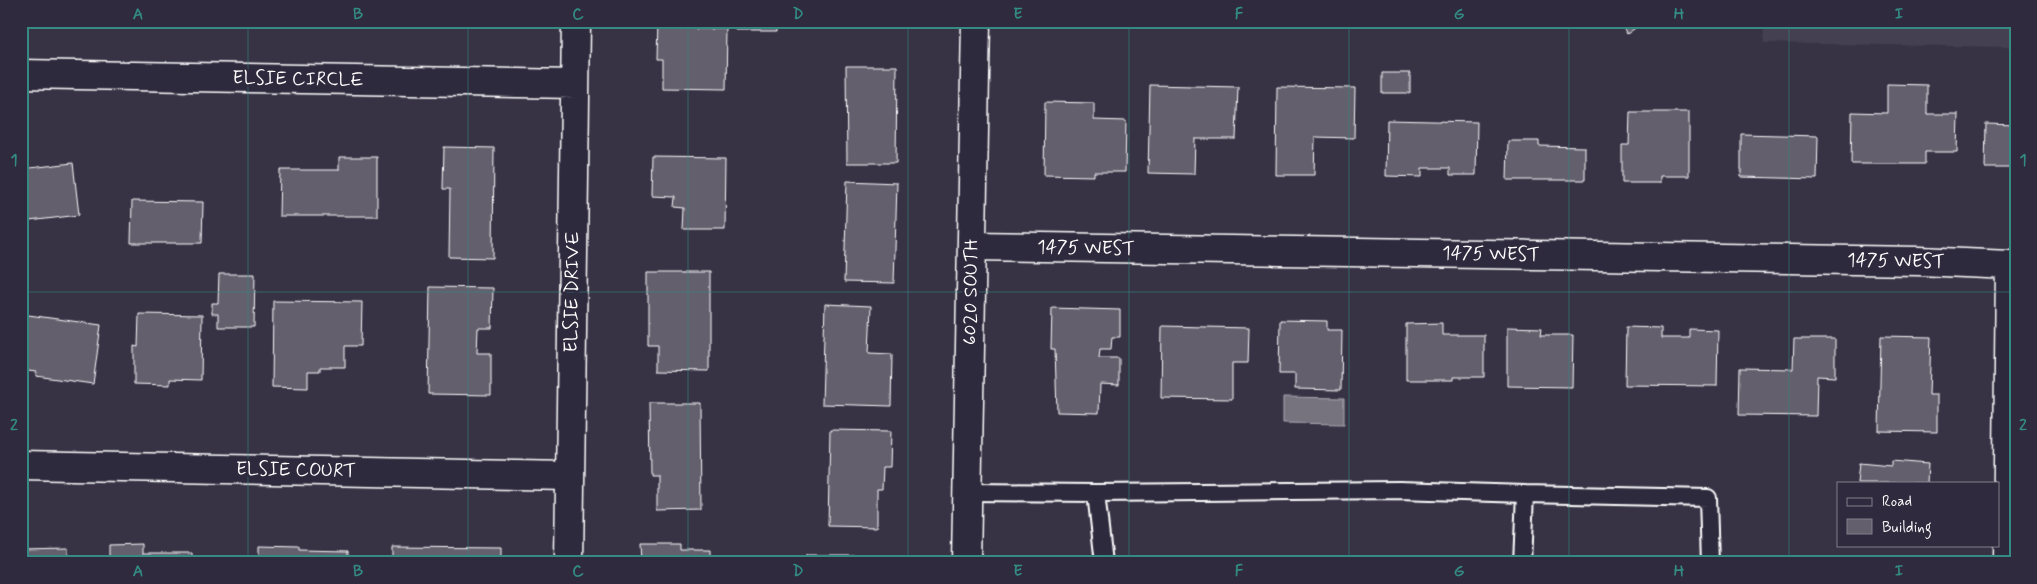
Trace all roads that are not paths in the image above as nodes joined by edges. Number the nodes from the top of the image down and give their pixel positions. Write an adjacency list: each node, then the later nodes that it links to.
1 (576, 21): 4 (street, ELSIE DRIVE)
2 (976, 21): 5 (street, 6020 SOUTH)
3 (21, 74): 4 (street, ELSIE CIRCLE)
4 (575, 84): 7 (street, ELSIE DRIVE)
5 (972, 246): 8 (street, 6020 SOUTH); 16 (street, 1475 WEST)
6 (21, 465): 7 (street, ELSIE COURT)
7 (570, 476): 11 (street, ELSIE DRIVE)
8 (967, 492): 9 (lane); 12 (street, 6020 SOUTH)
9 (1096, 493): 10 (lane); 13 (lane)
10 (1525, 494): 14 (lane); 15 (lane)
11 (569, 563)
12 (966, 563)
13 (1104, 563)
14 (1522, 563)
15 (1710, 563)
16 (2007, 563)

